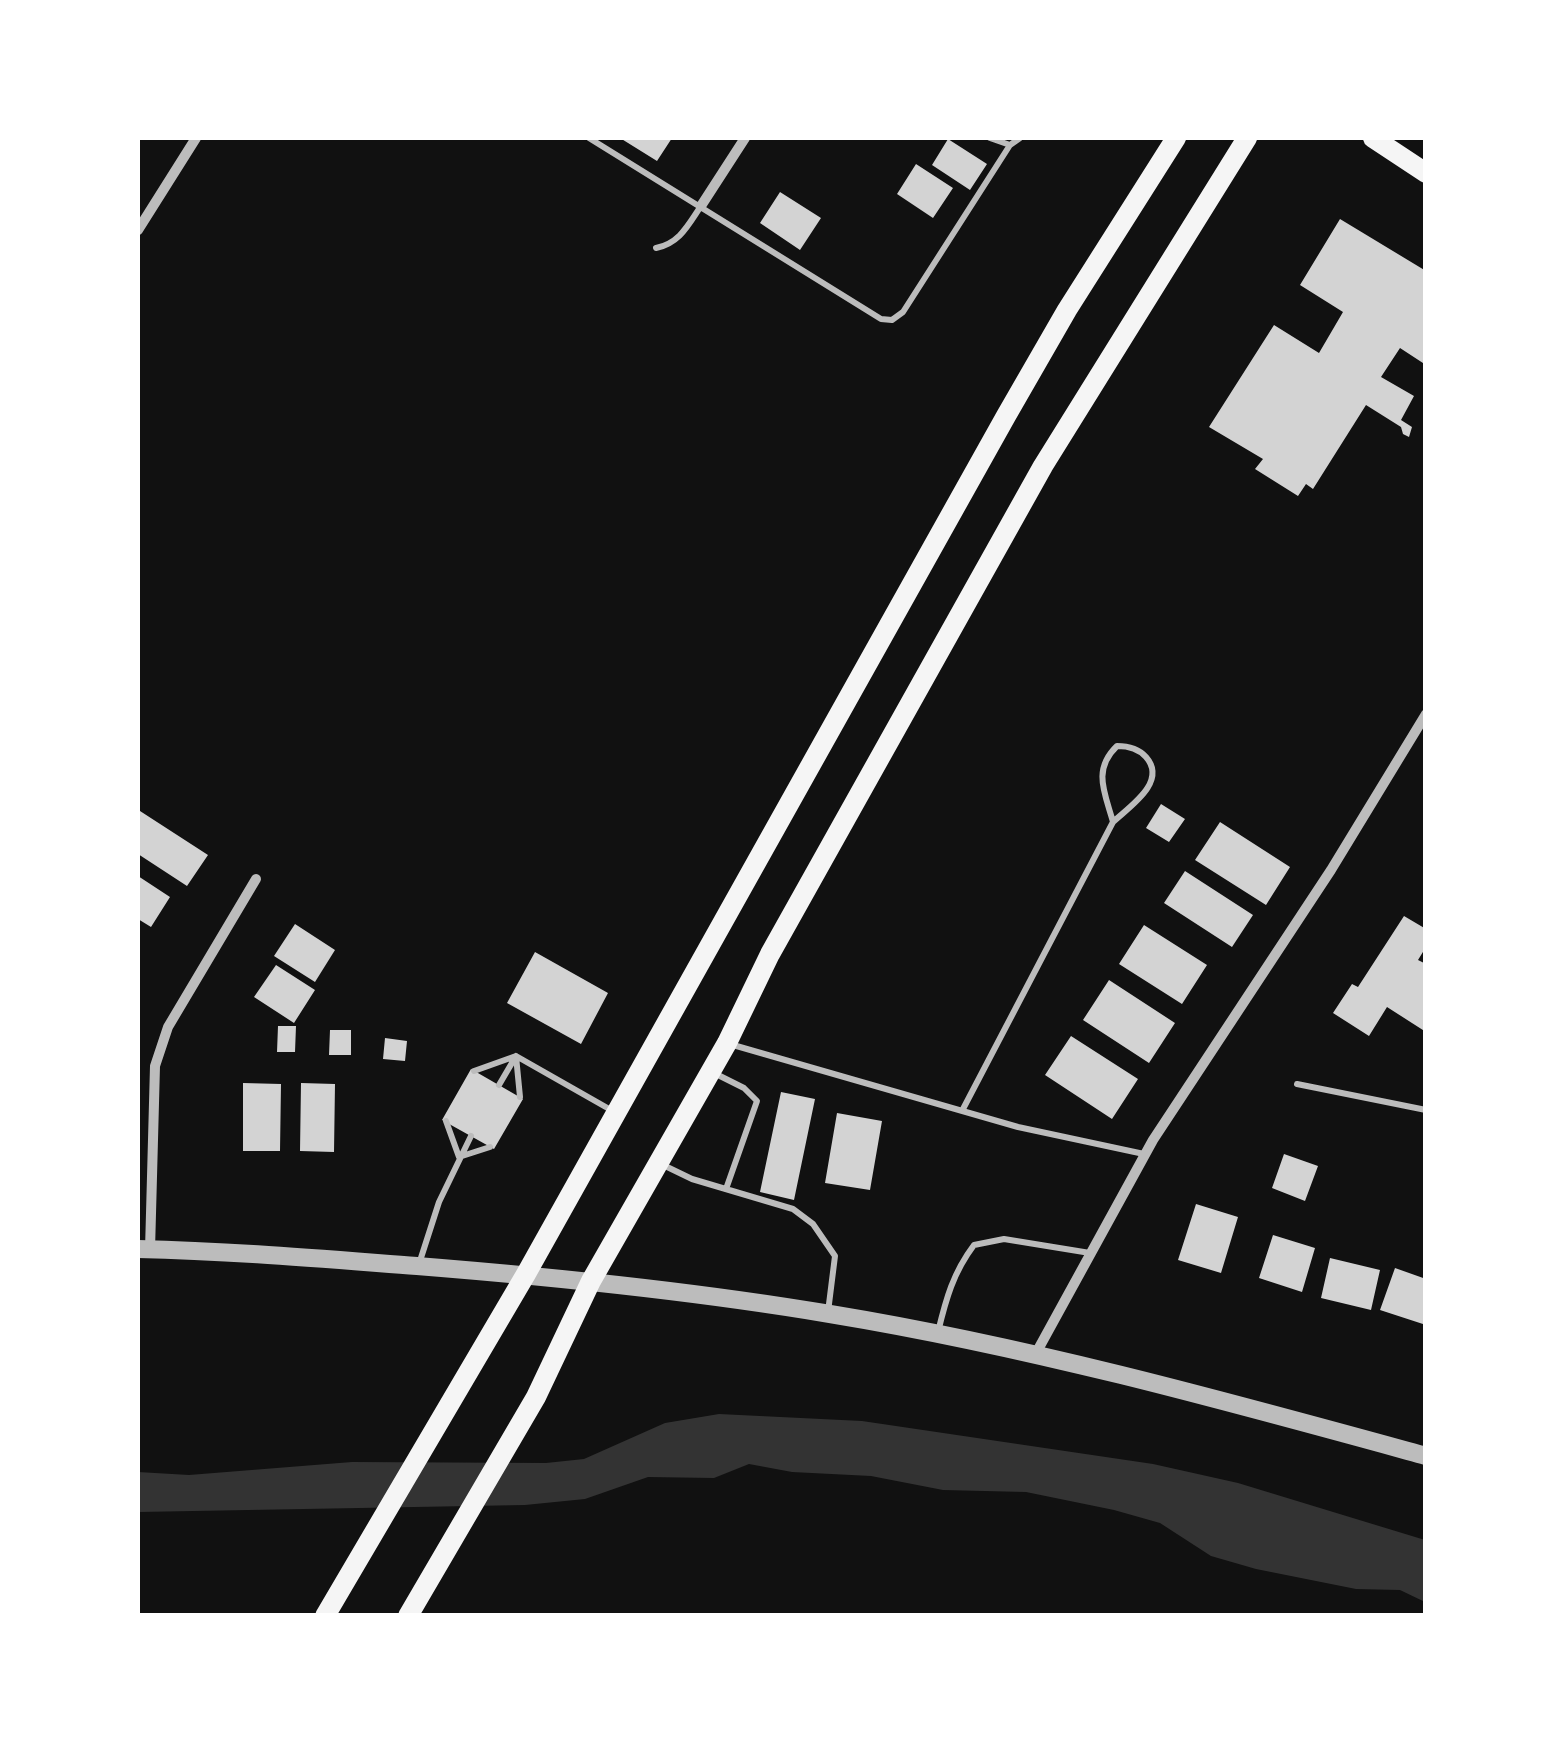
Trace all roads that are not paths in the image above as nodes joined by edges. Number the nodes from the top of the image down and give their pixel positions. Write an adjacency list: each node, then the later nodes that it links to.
1 (196, 138): 12 (street)
2 (589, 138): 11 (lane)
3 (744, 138): 11 (street)
4 (990, 138): 9 (lane)
5 (1020, 138): 9 (lane)
6 (1176, 138): 26 (main road)
7 (1247, 138): 17 (main road)
8 (1372, 138): 10 (main road)
9 (1010, 145): 11 (lane)
10 (1426, 173)
11 (702, 206): 13 (lane)
12 (138, 230)
13 (656, 248)
14 (1426, 714): 30 (street)
15 (1113, 822): 15 (lane); 24 (lane)
16 (256, 879): 34 (street)
17 (727, 1043): 20 (main road); 24 (lane)
18 (516, 1056): 19 (lane); 22 (lane); 23 (lane); 26 (lane)
19 (474, 1071)
20 (710, 1072): 32 (main road); 33 (lane)
21 (1297, 1084): 25 (lane)
22 (499, 1085)
23 (520, 1097)
24 (962, 1110): 30 (lane)
25 (1426, 1110)
26 (616, 1113): 37 (main road)
27 (446, 1122): 31 (lane)
28 (471, 1136): 31 (lane)
29 (490, 1147): 31 (lane)
30 (1144, 1154): 35 (street)
31 (459, 1157): 36 (lane)
32 (658, 1162): 33 (lane); 38 (main road)
33 (726, 1189): 39 (lane)
34 (144, 1250): 36 (street)
35 (1090, 1253): 40 (lane); 41 (street)
36 (418, 1266): 37 (street)
37 (526, 1274): 38 (street); 43 (main road)
38 (591, 1281): 39 (street); 44 (main road)
39 (828, 1314): 40 (street)
40 (938, 1334): 41 (street)
41 (1036, 1355): 42 (street)
42 (1426, 1456)
43 (325, 1616)
44 (408, 1616)

